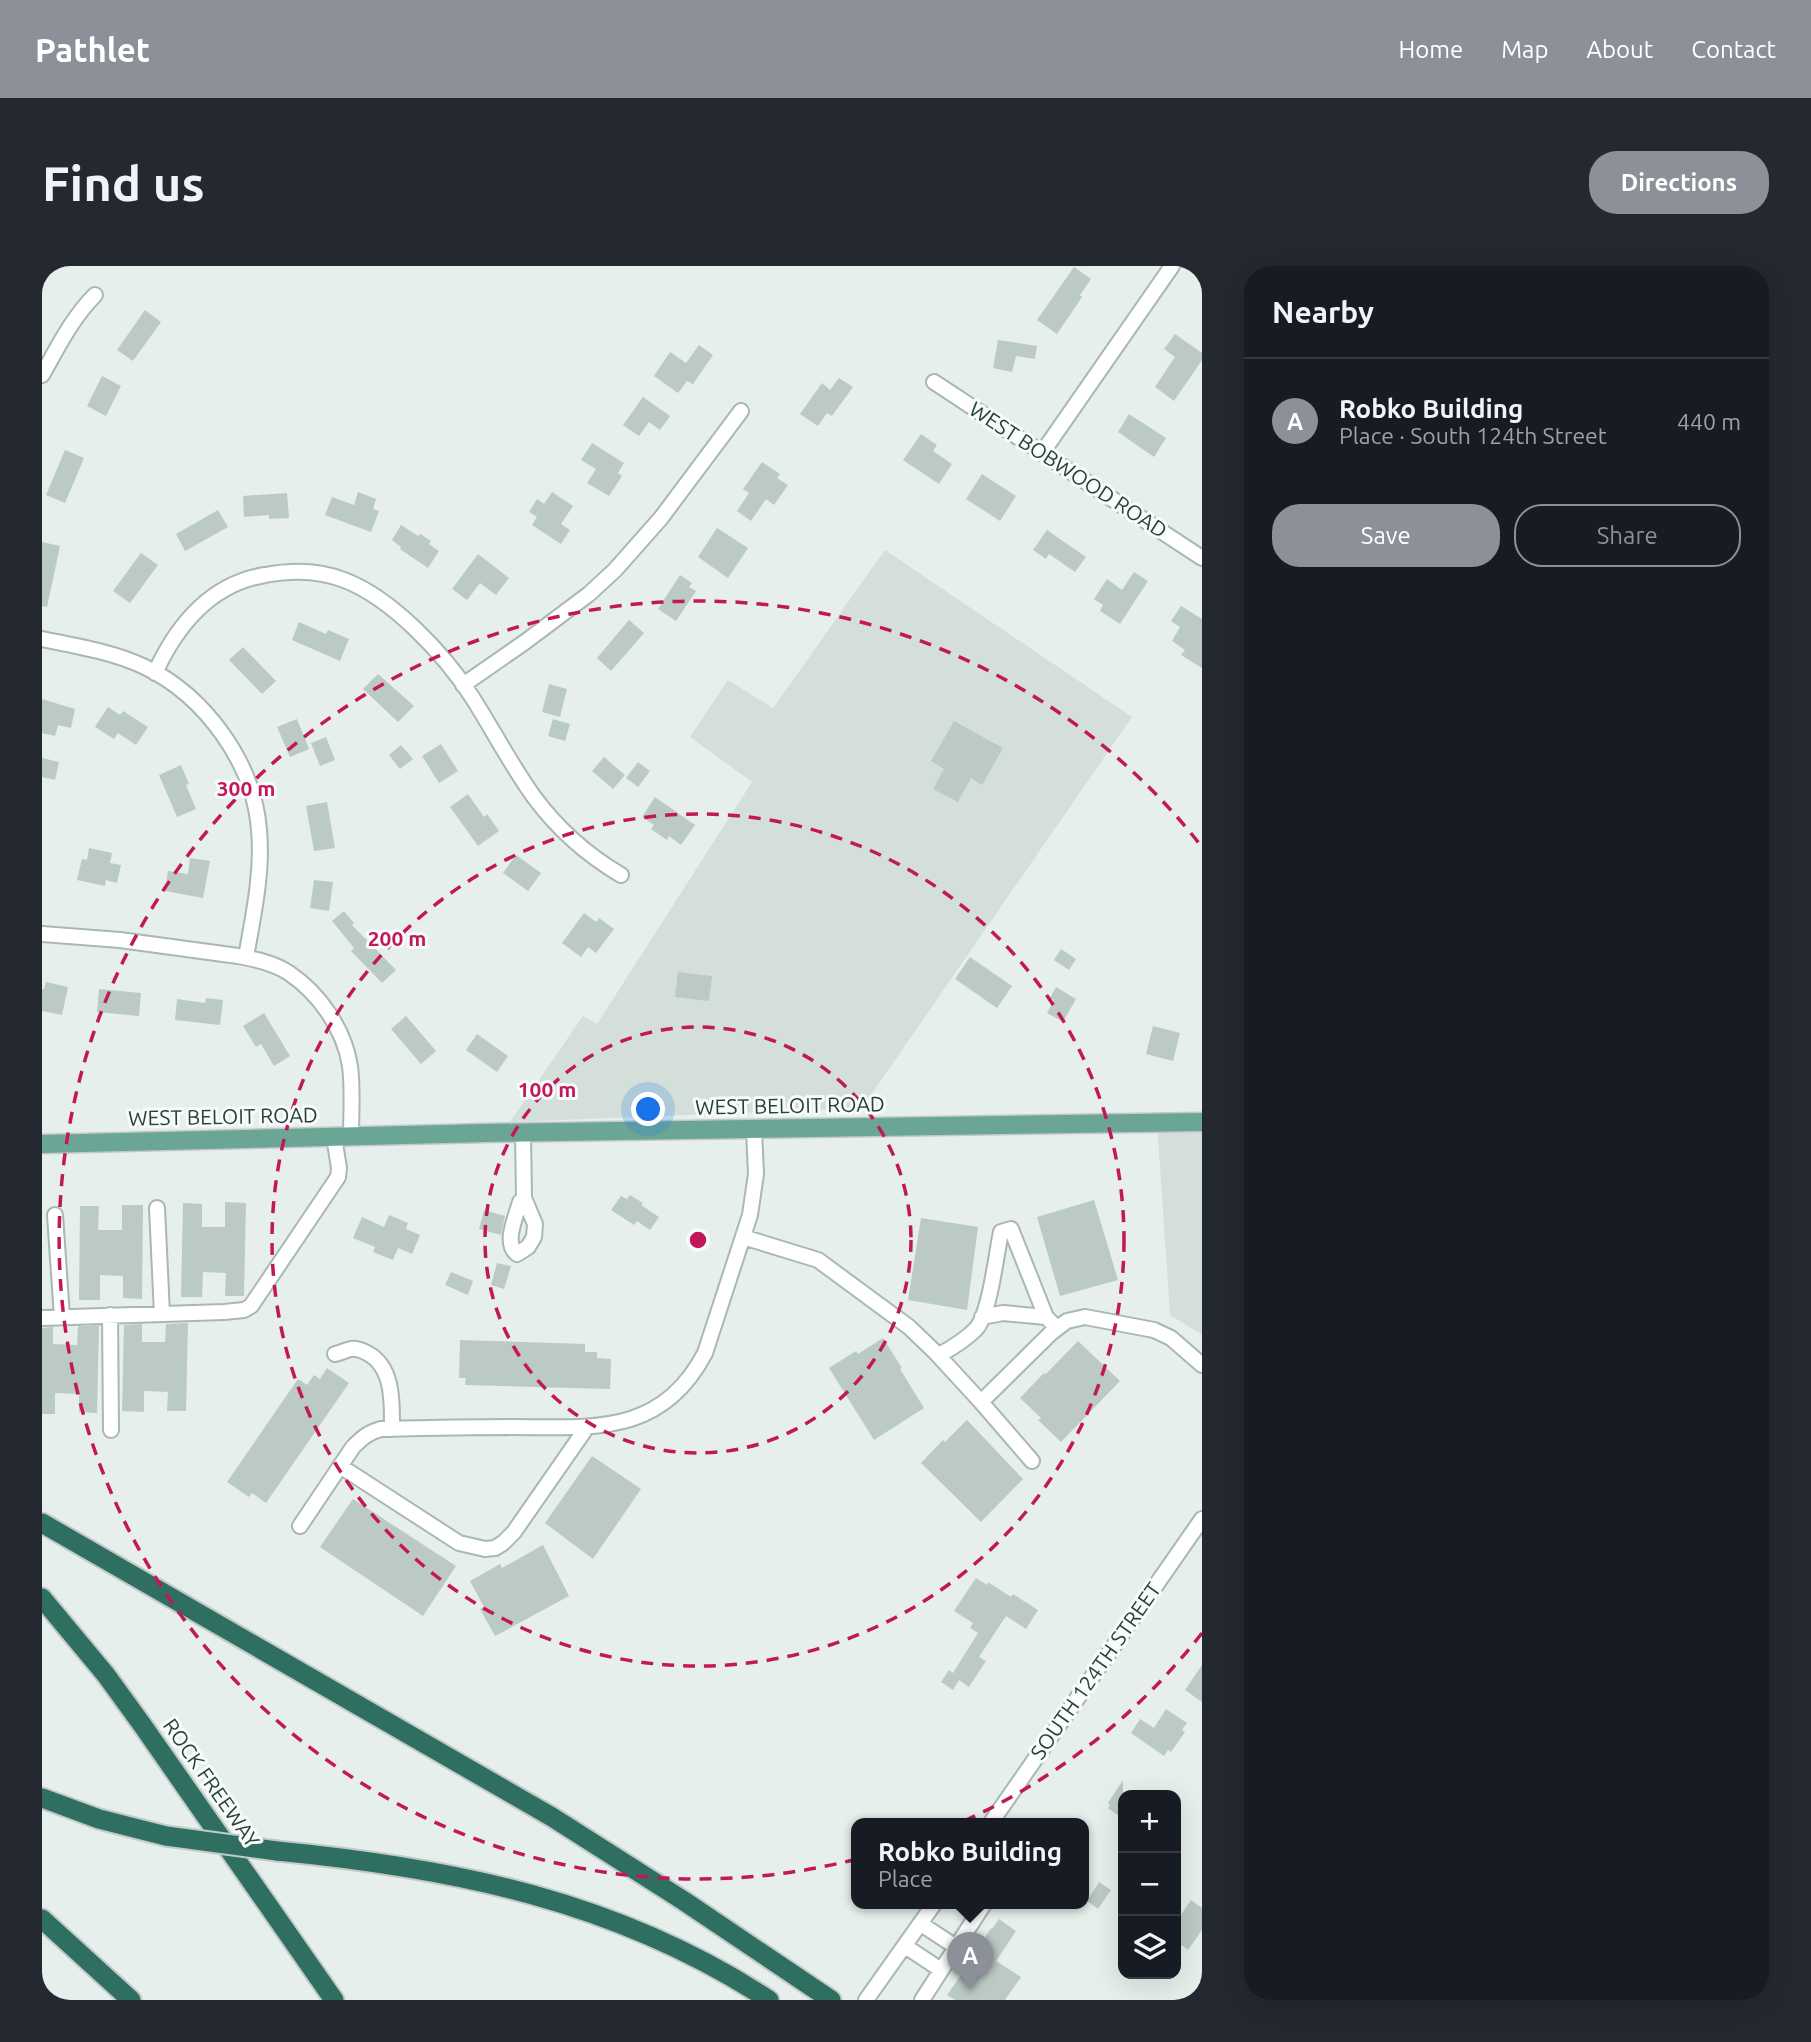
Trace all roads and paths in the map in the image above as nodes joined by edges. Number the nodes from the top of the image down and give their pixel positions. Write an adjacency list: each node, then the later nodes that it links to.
1 (1172, 266): 6 (street)
2 (95, 295): 3 (street)
3 (42, 375)
4 (934, 382): 6 (street, WEST BOBWOOD ROAD)
5 (741, 411): 10 (street)
6 (1042, 453): 7 (street, WEST BOBWOOD ROAD)
7 (1202, 558)
8 (42, 639): 9 (street)
9 (155, 673): 10 (street); 13 (street)
10 (463, 685): 11 (street)
11 (621, 875)
12 (42, 934): 13 (street)
13 (246, 957): 17 (street)
14 (1202, 1122): 15 (main road, WEST BELOIT ROAD)
15 (754, 1129): 16 (main road, WEST BELOIT ROAD); 22 (street)
16 (523, 1133): 17 (main road, WEST BELOIT ROAD); 19 (street)
17 (342, 1137): 18 (main road, WEST BELOIT ROAD); 23 (street)
18 (42, 1144)
19 (524, 1198)
20 (157, 1208): 23 (street)
21 (55, 1215): 25 (street)
22 (743, 1237): 31 (street); 34 (street)
23 (162, 1314): 24 (street)
24 (110, 1315): 25 (street); 36 (street)
25 (62, 1317): 28 (street)
26 (982, 1317): 27 (street); 27 (street); 31 (street)
27 (1046, 1317): 29 (street)
28 (42, 1318)
29 (1057, 1328): 32 (street); 33 (street)
30 (335, 1354): 35 (street)
31 (939, 1355): 33 (street)
32 (1202, 1365)
33 (981, 1402): 37 (street)
34 (587, 1427): 35 (street); 38 (street)
35 (392, 1429): 38 (street)
36 (111, 1430)
37 (1032, 1461)
38 (340, 1466): 41 (street)
39 (1202, 1519): 44 (street, SOUTH 124TH STREET)
40 (42, 1523): 55 (highway)
41 (300, 1526)
42 (42, 1598): 53 (highway, ROCK FREEWAY)
43 (42, 1798): 54 (highway, bridge)
44 (994, 1818)
45 (931, 1909): 48 (street)
46 (981, 1909): 50 (street)
47 (42, 1919): 52 (highway)
48 (921, 1924): 49 (street); 50 (street)
49 (905, 1946): 51 (street); 56 (street)
50 (957, 1947): 51 (street)
51 (941, 1970): 57 (street)
52 (131, 2000)
53 (334, 2000)
54 (769, 2000)
55 (831, 2000)
56 (866, 2000)
57 (922, 2000)

